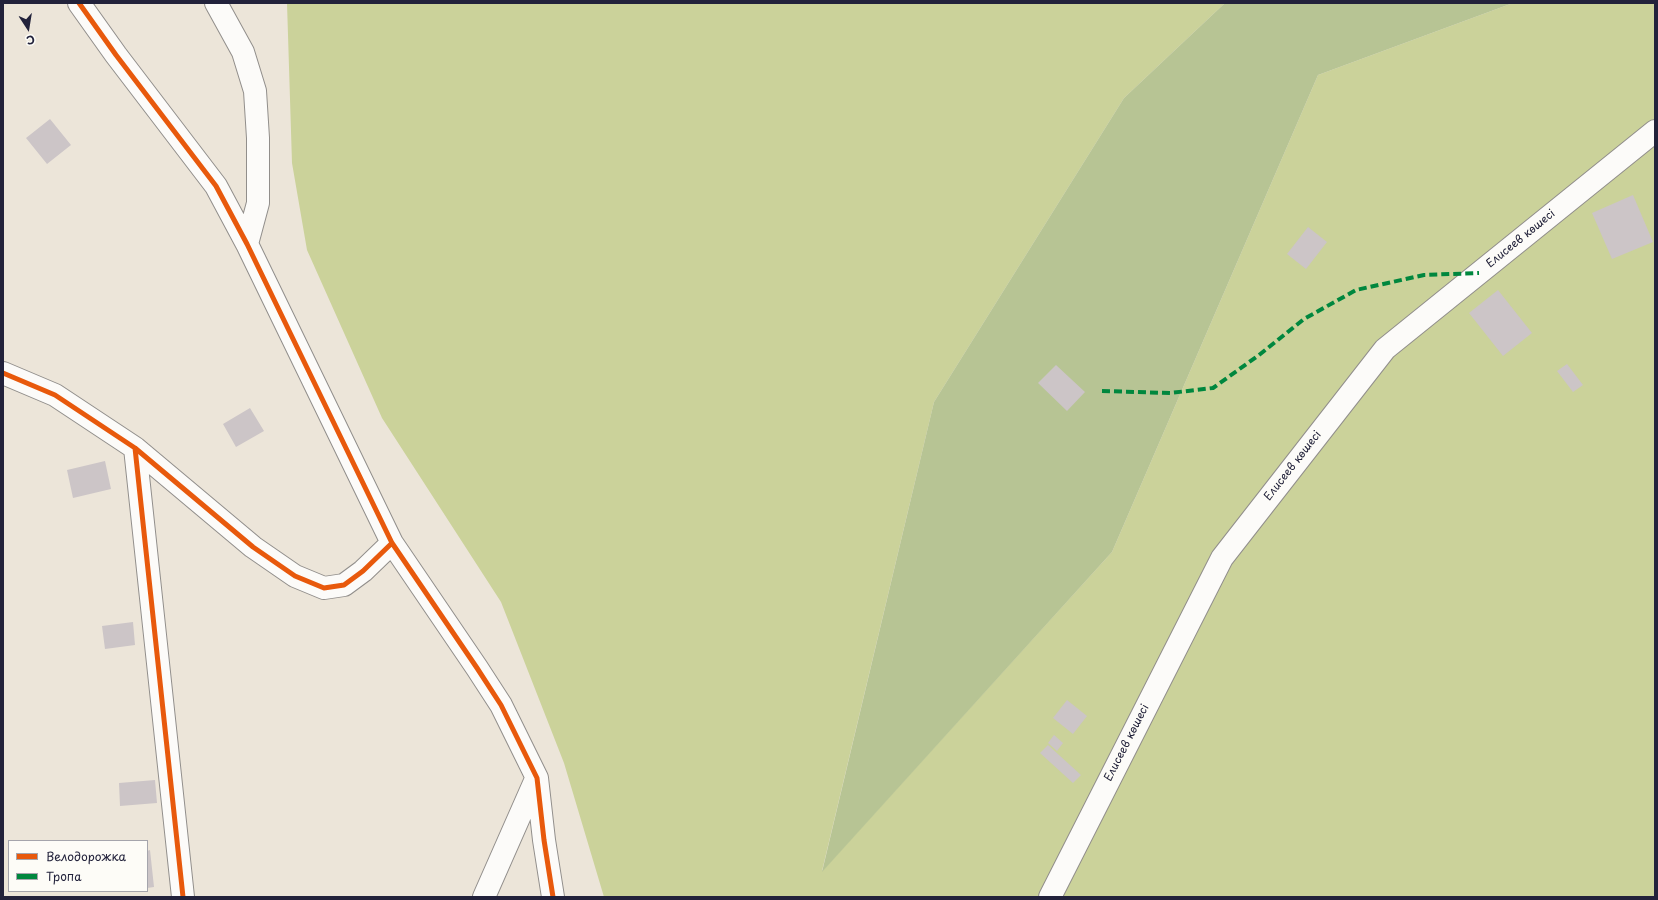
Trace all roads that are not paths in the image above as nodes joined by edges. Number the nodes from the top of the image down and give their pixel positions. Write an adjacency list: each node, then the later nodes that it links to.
1 (79, 3): 4 (street)
2 (216, 3): 4 (street)
3 (1655, 131): 12 (street, Елисеев көшесі)
4 (247, 244): 7 (street)
5 (3, 373): 6 (street)
6 (135, 448): 7 (street); 9 (street)
7 (392, 543): 8 (street)
8 (536, 778): 10 (street); 11 (street)
9 (183, 897)
10 (484, 897)
11 (553, 897)
12 (1050, 897)

